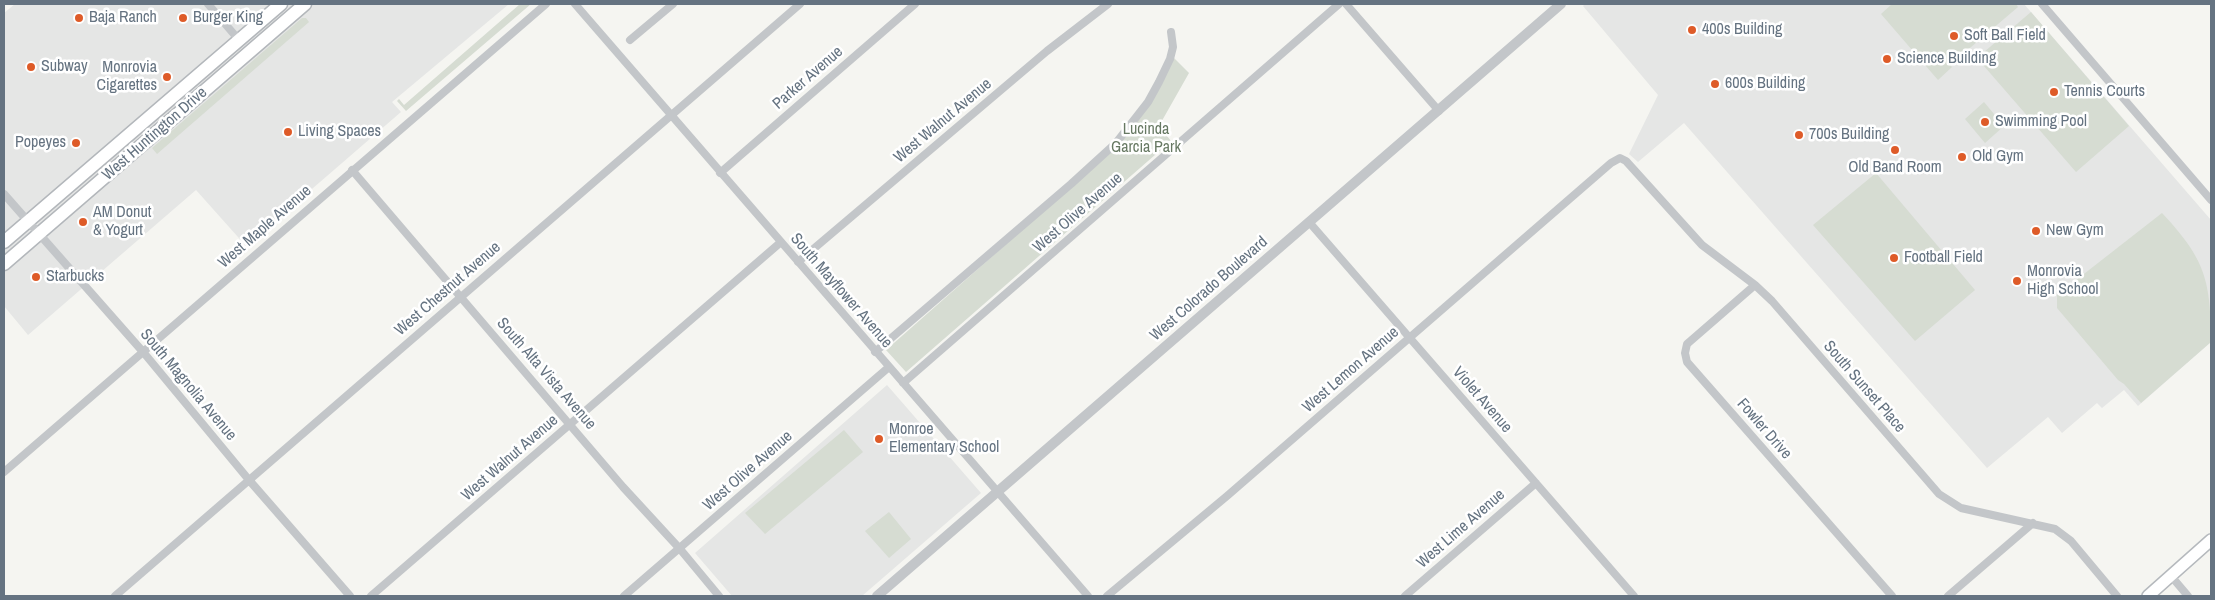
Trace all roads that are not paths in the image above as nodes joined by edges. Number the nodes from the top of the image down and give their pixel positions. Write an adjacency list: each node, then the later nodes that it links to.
1 (208, 4): 17 (street)
2 (281, 4): 17 (main road, West Huntington Drive)
3 (294, 4): 15 (main road)
4 (305, 4): 15 (main road, West Huntington Drive)
5 (546, 4): 23 (street, West Maple Avenue)
6 (575, 4): 21 (street, South Mayflower Avenue)
7 (673, 4): 18 (street)
8 (800, 4): 21 (street, West Chestnut Avenue)
9 (915, 4): 24 (street, Parker Avenue)
10 (1108, 4): 32 (street, West Walnut Avenue)
11 (1339, 4): 40 (street, West Olive Avenue)
12 (1346, 4): 20 (street)
13 (1561, 4): 20 (street, West Colorado Boulevard)
14 (2042, 4): 26 (street)
15 (283, 23): 19 (main road, West Huntington Drive)
16 (1171, 32): 38 (street, West Olive Avenue)
17 (239, 40): 19 (main road); 27 (main road, West Huntington Drive)
18 (630, 40)
19 (206, 90): 29 (main road, West Huntington Drive)
20 (1439, 111): 28 (street, West Colorado Boulevard)
21 (671, 115): 24 (street, South Mayflower Avenue); 35 (street, West Chestnut Avenue)
22 (1611, 162): 34 (street, South Sunset Place); 36 (street, West Lemon Avenue)
23 (352, 170): 35 (street, South Alta Vista Avenue); 37 (street, West Maple Avenue)
24 (720, 172): 31 (street, South Mayflower Avenue)
25 (4, 194): 27 (street, South Magnolia Avenue)
26 (2211, 200)
27 (28, 221): 29 (street, South Magnolia Avenue); 30 (main road, West Huntington Drive)
28 (1309, 222): 36 (street, Violet Avenue); 45 (street, West Colorado Boulevard)
29 (39, 234): 33 (main road, West Huntington Drive); 37 (street, South Magnolia Avenue)
30 (4, 242)
31 (781, 242): 32 (street, South Mayflower Avenue); 41 (street, West Walnut Avenue)
32 (798, 262): 38 (street, South Mayflower Avenue)
33 (4, 264)
34 (1755, 285): 46 (street, South Sunset Place); 60 (street, Fowler Drive)
35 (461, 297): 41 (street, South Alta Vista Avenue); 43 (street, West Chestnut Avenue)
36 (1409, 337): 44 (street, Violet Avenue); 57 (street, West Lemon Avenue)
37 (144, 352): 42 (street, West Maple Avenue); 43 (street, South Magnolia Avenue)
38 (876, 352): 39 (street, South Mayflower Avenue)
39 (889, 367): 40 (street, South Mayflower Avenue); 48 (street, West Olive Avenue)
40 (903, 383): 45 (street, South Mayflower Avenue)
41 (571, 424): 48 (street, South Alta Vista Avenue); 52 (street, West Walnut Avenue)
42 (4, 472)
43 (250, 480): 50 (street, West Chestnut Avenue); 51 (street, South Magnolia Avenue)
44 (1536, 483): 58 (street, West Lime Avenue); 59 (street, Violet Avenue)
45 (998, 492): 55 (street, West Colorado Boulevard); 56 (street, South Mayflower Avenue)
46 (2032, 523): 61 (street); 62 (street, South Sunset Place)
47 (2211, 540): 49 (main road)
48 (680, 549): 53 (street, West Olive Avenue); 54 (street, South Alta Vista Avenue)
49 (2170, 576): 63 (main road); 64 (street)
50 (115, 596)
51 (350, 596)
52 (371, 596)
53 (624, 596)
54 (718, 596)
55 (877, 596)
56 (1088, 596)
57 (1107, 596)
58 (1405, 596)
59 (1633, 596)
60 (1892, 596)
61 (1948, 596)
62 (2117, 596)
63 (2148, 596)
64 (2188, 596)

